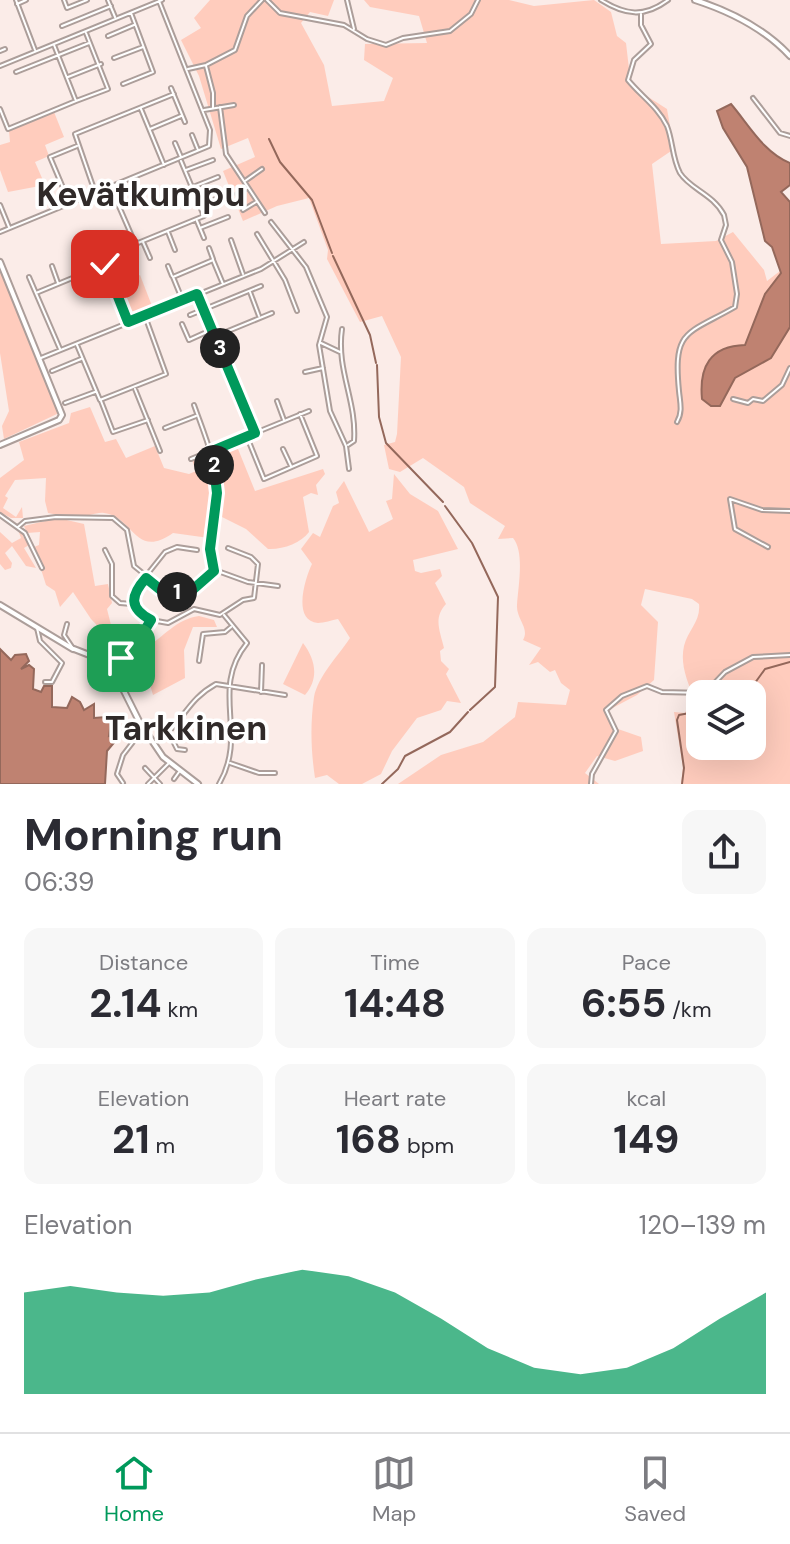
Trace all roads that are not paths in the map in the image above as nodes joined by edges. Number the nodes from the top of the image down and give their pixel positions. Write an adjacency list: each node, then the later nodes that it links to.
1 (26, 0): 13 (street)
2 (64, 0): 3 (street)
3 (87, 0)
4 (108, 0): 14 (street)
5 (262, 0): 33 (street)
6 (267, 0): 20 (street)
7 (347, 0): 20 (street)
8 (478, 0): 20 (street)
9 (601, 0): 16 (street)
10 (668, 0): 16 (street)
11 (695, 0): 30 (street)
12 (160, 1): 15 (street); 35 (street)
13 (17, 2): 28 (street)
14 (111, 6): 17 (street); 19 (street)
15 (130, 12): 17 (street); 18 (street)
16 (641, 14): 146 (street)
17 (116, 18): 24 (street)
18 (135, 25): 22 (street); 25 (street)
19 (62, 26)
20 (354, 30)
21 (86, 33): 23 (street)
22 (108, 36)
23 (90, 43): 29 (street); 32 (street)
24 (53, 44): 28 (street); 29 (street)
25 (144, 47): 31 (street); 38 (street)
26 (5, 49): 27 (street)
27 (0, 51)
28 (36, 51): 34 (street)
29 (58, 56): 36 (street); 37 (street)
30 (790, 56)
31 (114, 58)
32 (100, 64): 37 (street); 42 (street)
33 (206, 65): 35 (street); 45 (street)
34 (0, 66)
35 (186, 70): 48 (street)
36 (16, 72)
37 (67, 78): 42 (street)
38 (123, 84)
39 (171, 88): 40 (street)
40 (174, 94): 44 (street); 49 (street)
41 (753, 98): 53 (street)
42 (76, 101): 47 (street)
43 (234, 105): 46 (street)
44 (140, 107): 51 (street); 55 (street)
45 (213, 107): 46 (street); 48 (street)
46 (220, 107): 63 (street)
47 (0, 109)
48 (202, 111): 56 (street)
49 (182, 116): 50 (street); 51 (street)
50 (185, 122)
51 (149, 129): 59 (street)
52 (192, 135): 56 (street)
53 (790, 136)
54 (175, 143): 57 (street)
55 (77, 146): 67 (street); 71 (street)
56 (199, 151): 57 (street)
57 (181, 159): 59 (street); 61 (street)
58 (213, 160): 61 (street)
59 (164, 165): 64 (street)
60 (262, 169): 63 (street)
61 (185, 171): 66 (street)
62 (218, 177): 66 (street)
63 (244, 182): 65 (street)
64 (111, 187): 67 (street); 88 (street)
65 (248, 187): 68 (street); 70 (street)
66 (192, 188): 73 (street)
67 (96, 193): 71 (street)
68 (237, 194)
69 (223, 196): 73 (street)
70 (257, 201): 74 (street); 75 (street)
71 (69, 203): 81 (street)
72 (0, 205): 81 (street)
73 (200, 206): 76 (street)
74 (243, 210)
75 (265, 213)
76 (204, 216): 78 (street); 80 (street)
77 (228, 217): 80 (street)
78 (196, 219): 82 (street); 83 (street)
79 (271, 222): 92 (street)
80 (208, 225): 82 (street)
81 (10, 228): 84 (street)
82 (200, 228): 86 (street)
83 (167, 231): 88 (street); 93 (street)
84 (0, 232)
85 (257, 234): 98 (street)
86 (204, 238)
87 (231, 240): 103 (street)
88 (143, 241): 94 (street)
89 (304, 242): 92 (street)
90 (98, 248): 99 (street)
91 (209, 248): 96 (street)
92 (292, 249): 98 (street); 124 (street)
93 (175, 250)
94 (150, 258)
95 (75, 259): 102 (street)
96 (213, 260): 105 (street); 107 (street)
97 (0, 262): 128 (street)
98 (272, 263): 103 (street); 114 (street)
99 (105, 264): 102 (street); 119 (street)
100 (52, 266): 106 (street)
101 (168, 266): 105 (street)
102 (82, 274): 106 (street)
103 (244, 275): 107 (street)
104 (29, 277): 110 (street)
105 (173, 277): 112 (street)
106 (59, 284): 110 (street)
107 (223, 284): 111 (street)
108 (261, 286): 109 (street)
109 (250, 291): 113 (street); 118 (street)
110 (36, 293): 126 (street)
111 (197, 294): 112 (street); 113 (street)
112 (182, 300): 116 (street)
113 (204, 309): 117 (street); 122 (street)
114 (297, 311)
115 (272, 313): 118 (street)
116 (145, 315): 119 (street); 134 (street)
117 (190, 315)
118 (260, 318): 123 (street)
119 (128, 322): 125 (street)
120 (182, 324): 122 (street)
121 (342, 329): 127 (street)
122 (212, 330): 123 (street)
123 (215, 337): 148 (street)
124 (320, 342): 127 (street); 130 (street)
125 (76, 343): 126 (street); 129 (street)
126 (60, 350): 128 (street)
127 (340, 352): 151 (street)
128 (40, 358): 150 (street)
129 (82, 358): 132 (street); 135 (street)
130 (324, 367): 133 (street); 151 (street)
131 (790, 368): 136 (street)
132 (52, 371)
133 (305, 372)
134 (135, 387): 137 (street); 144 (street)
135 (96, 391): 137 (street); 139 (street)
136 (733, 399)
137 (100, 400): 144 (street)
138 (277, 401): 145 (street)
139 (65, 403)
140 (194, 405): 143 (street)
141 (309, 411): 142 (street)
142 (300, 414): 145 (street); 156 (street)
143 (198, 415): 147 (street); 154 (street)
144 (148, 420): 153 (street)
145 (285, 421): 148 (street)
146 (677, 422)
147 (165, 428)
148 (255, 433): 149 (street)
149 (247, 437): 154 (street); 156 (street)
150 (0, 445)
151 (346, 446): 157 (street)
152 (283, 449): 156 (street)
153 (160, 451)
154 (212, 451): 155 (street); 166 (street)
155 (191, 459)
156 (291, 467)
157 (349, 469)
158 (790, 511): 161 (street)
159 (0, 515): 160 (street)
160 (18, 527): 165 (street); 167 (street)
161 (768, 547)
162 (228, 548): 168 (street)
163 (105, 550): 170 (street)
164 (197, 550): 167 (street)
165 (42, 568)
166 (214, 571): 167 (street); 168 (street)
167 (146, 578): 170 (street)
168 (256, 584): 169 (street); 172 (street)
169 (278, 586)
170 (133, 604): 173 (street)
171 (0, 605): 176 (street)
172 (224, 614): 173 (street); 175 (street)
173 (151, 620): 179 (street)
174 (67, 624): 177 (street)
175 (232, 626): 180 (street); 184 (street)
176 (37, 627): 177 (street); 183 (street)
177 (72, 649): 179 (street)
178 (790, 655): 203 (street)
179 (104, 661): 182 (street); 187 (street)
180 (199, 661)
181 (262, 665): 185 (street)
182 (97, 679)
183 (45, 682)
184 (229, 684): 185 (street); 188 (street); 191 (street)
185 (260, 693): 186 (street)
186 (285, 695)
187 (144, 728): 189 (street); 198 (street)
188 (169, 734): 189 (street); 190 (street)
189 (154, 743): 192 (street)
190 (185, 750)
191 (229, 762): 195 (street); 202 (street)
192 (168, 764): 194 (street); 196 (street)
193 (145, 768): 196 (street)
194 (179, 772): 197 (street); 201 (street)
195 (275, 773)
196 (155, 777): 199 (street); 200 (street)
197 (174, 779)
198 (123, 783)
199 (148, 784)
200 (160, 784)
201 (198, 784)
202 (219, 784)
203 (591, 784)

